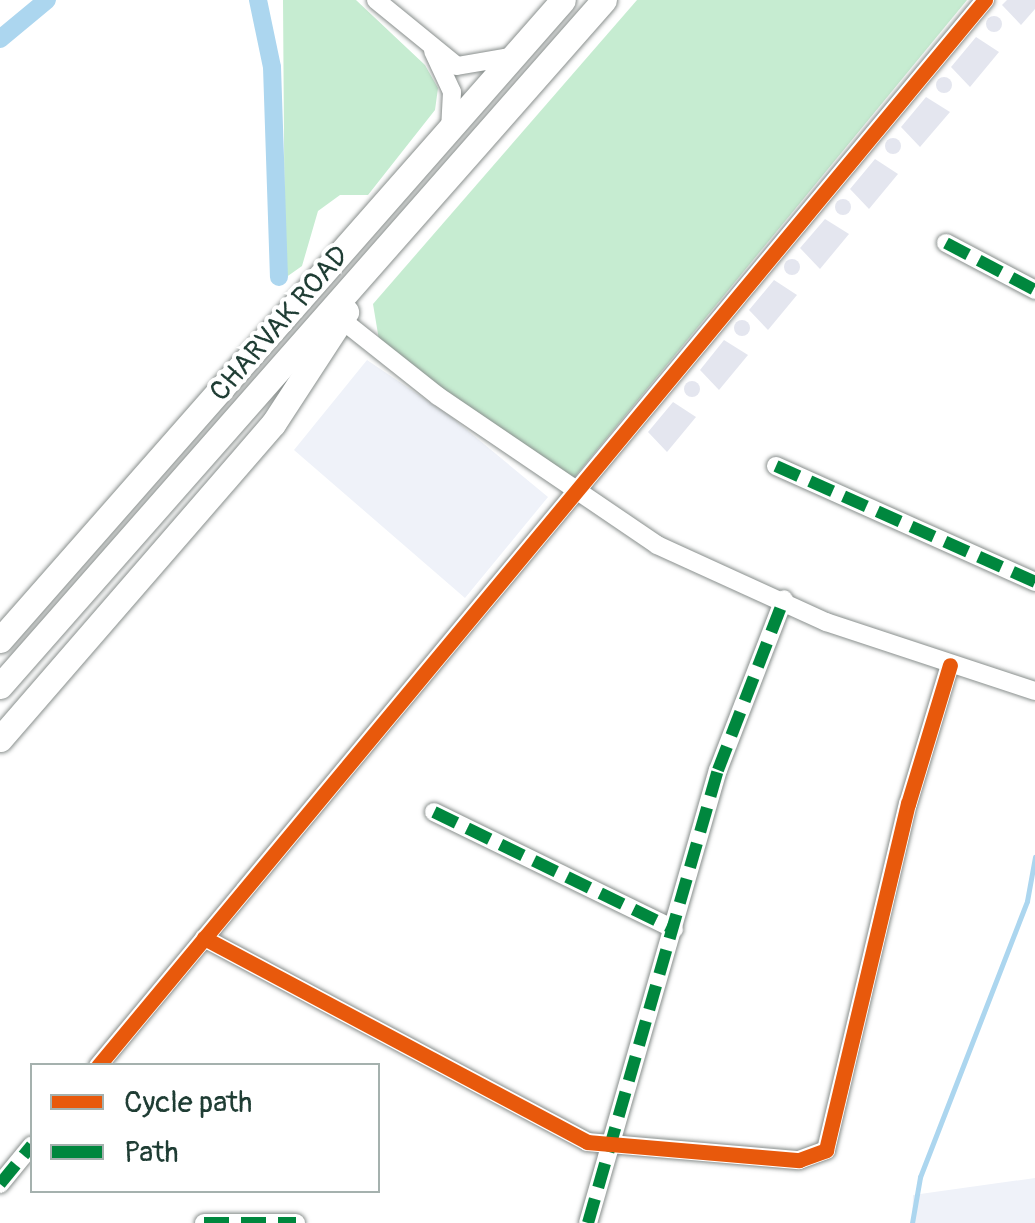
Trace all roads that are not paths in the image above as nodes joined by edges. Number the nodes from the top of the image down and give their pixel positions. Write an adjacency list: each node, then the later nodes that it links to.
1 (376, 0): 5 (street)
2 (563, 0): 6 (highway, CHARVAK ROAD)
3 (604, 0): 9 (highway, CHARVAK ROAD)
4 (984, 0): 13 (street)
5 (433, 50): 6 (street); 7 (street)
6 (518, 52): 7 (highway, CHARVAK ROAD)
7 (449, 131): 16 (highway, CHARVAK ROAD)
8 (946, 243): 10 (street)
9 (370, 266): 11 (highway); 18 (highway, CHARVAK ROAD)
10 (1035, 290)
11 (342, 320): 13 (street); 20 (highway)
12 (776, 466): 14 (street)
13 (574, 492): 15 (street); 23 (street)
14 (1035, 582)
15 (784, 599): 17 (street); 22 (street)
16 (0, 640)
17 (950, 666): 19 (street); 25 (street)
18 (0, 686)
19 (1035, 690)
20 (0, 739)
21 (434, 812): 22 (street)
22 (674, 928): 25 (street)
23 (204, 938): 24 (street); 25 (street)
24 (100, 1063)
25 (606, 1145): 30 (street)
26 (30, 1147): 27 (street)
27 (0, 1184)
28 (204, 1223): 29 (street)
29 (296, 1223)
30 (588, 1223)

